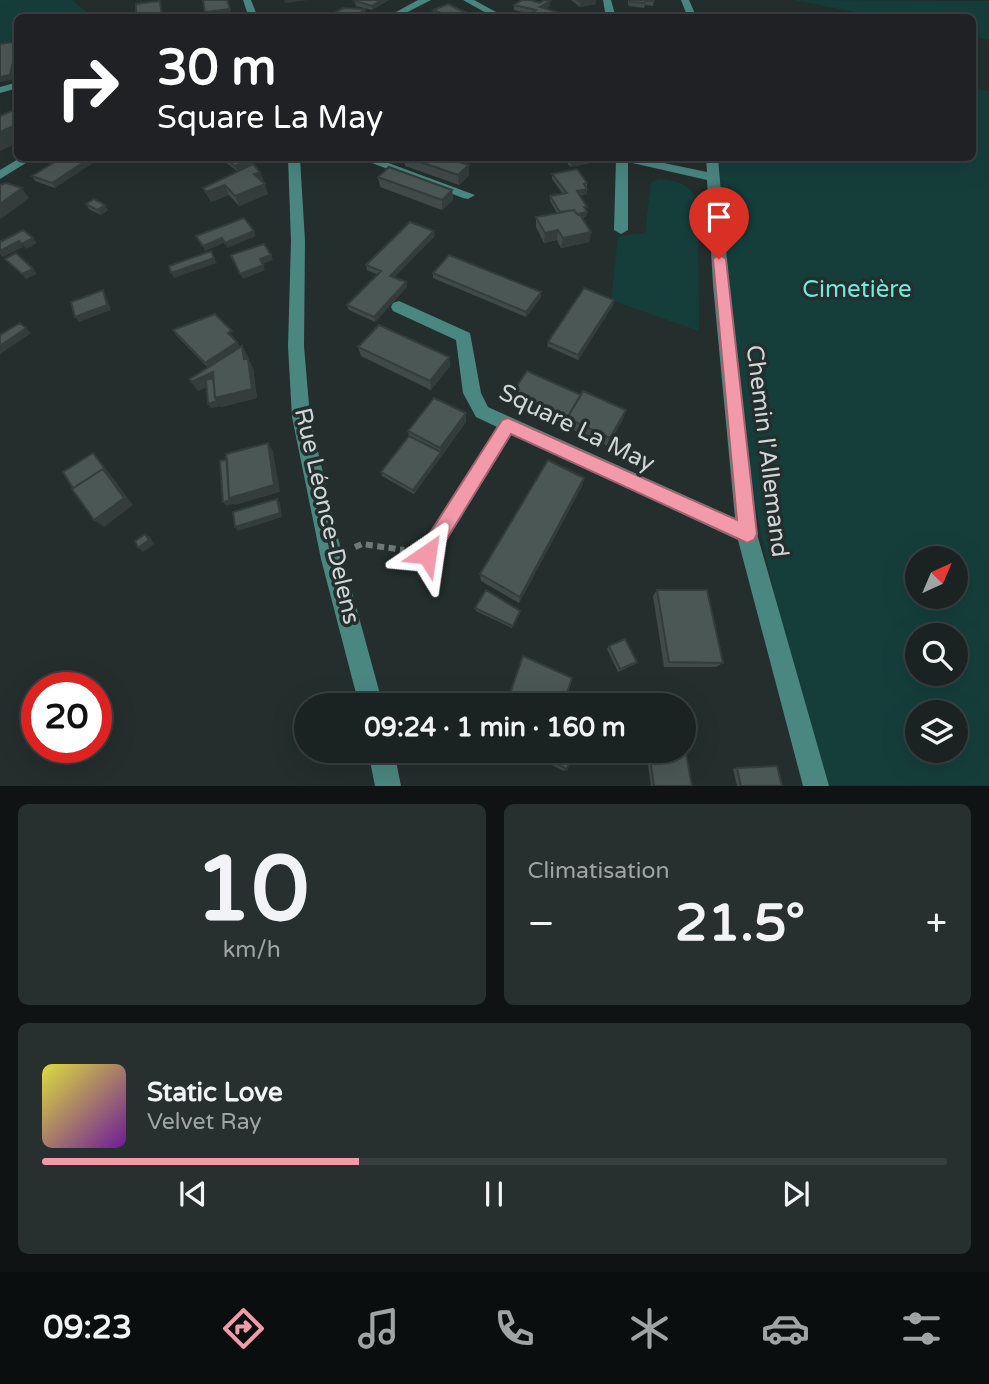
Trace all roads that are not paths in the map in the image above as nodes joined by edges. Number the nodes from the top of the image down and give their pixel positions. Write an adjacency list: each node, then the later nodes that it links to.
1 (427, 0): 3 (street)
2 (467, 0): 4 (street)
3 (396, 14)
4 (495, 14)
5 (23, 161): 11 (street)
6 (295, 161): 18 (street, Rue Léonce-Delens)
7 (373, 161): 12 (street)
8 (623, 161): 13 (street)
9 (653, 161): 10 (street)
10 (713, 167): 16 (street, Chemin l'Allemand)
11 (0, 175)
12 (468, 195)
13 (621, 230)
14 (399, 307): 15 (street, Square La May)
15 (508, 425): 16 (street, Square La May); 17 (street)
16 (747, 534): 21 (street, Chemin l'Allemand)
17 (427, 554)
18 (368, 693)
19 (383, 763): 20 (street)
20 (388, 786)
21 (816, 786)

